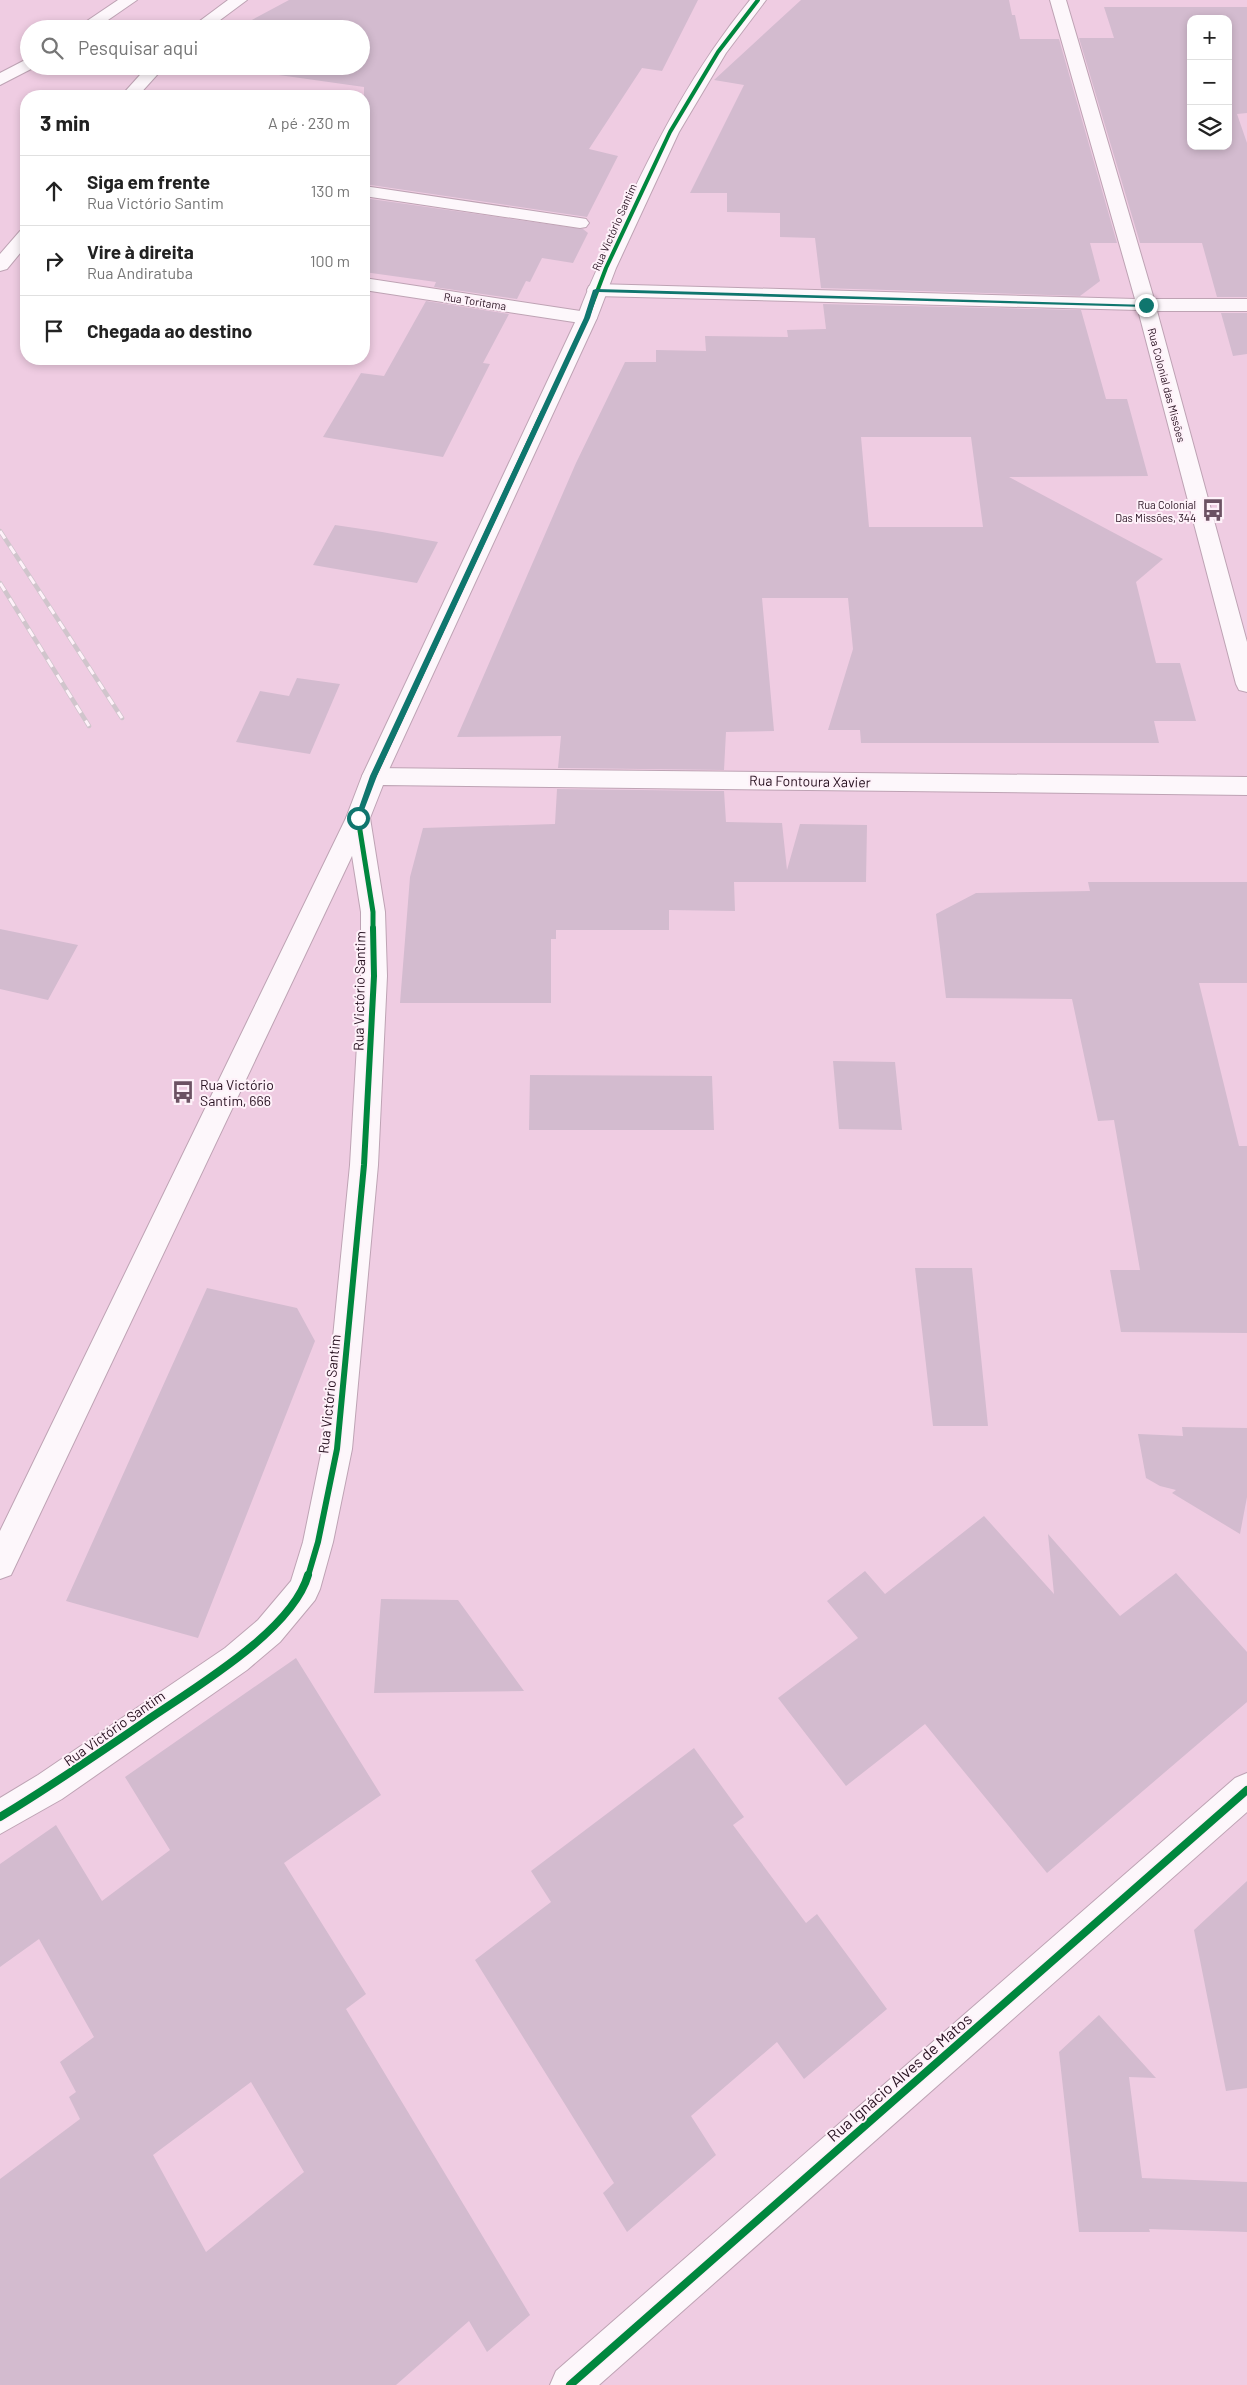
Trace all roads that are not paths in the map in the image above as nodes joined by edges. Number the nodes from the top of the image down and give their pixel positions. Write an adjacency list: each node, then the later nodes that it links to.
1 (129, 0): 5 (main road)
2 (239, 0): 6 (main road)
3 (758, 0): 16 (main road, Rua Victório Santim)
4 (1058, 0): 17 (main road, Rua Colonial das Missões)
5 (97, 20)
6 (210, 20)
7 (20, 68): 9 (main road)
8 (149, 75): 10 (main road)
9 (0, 80)
10 (135, 90)
11 (370, 192): 12 (main road)
12 (580, 223)
13 (20, 241): 14 (main road)
14 (0, 265)
15 (370, 285): 19 (main road, Rua Toritama)
16 (596, 290): 17 (main road); 19 (main road, Rua Victório Santim)
17 (1146, 305): 18 (main road); 20 (main road, Rua Colonial das Missões)
18 (1247, 306)
19 (587, 318): 21 (main road, Rua Victório Santim)
20 (1247, 684)
21 (374, 776): 22 (main road, Rua Fontoura Xavier); 23 (main road, Rua Victório Santim)
22 (1247, 786)
23 (358, 818): 24 (main road, Rua Victório Santim); 26 (main road, Rua Victório Santim)
24 (0, 1564)
25 (1247, 1790): 27 (main road, Rua Ignácio Alves de Matos)
26 (0, 1817)
27 (570, 2385)

